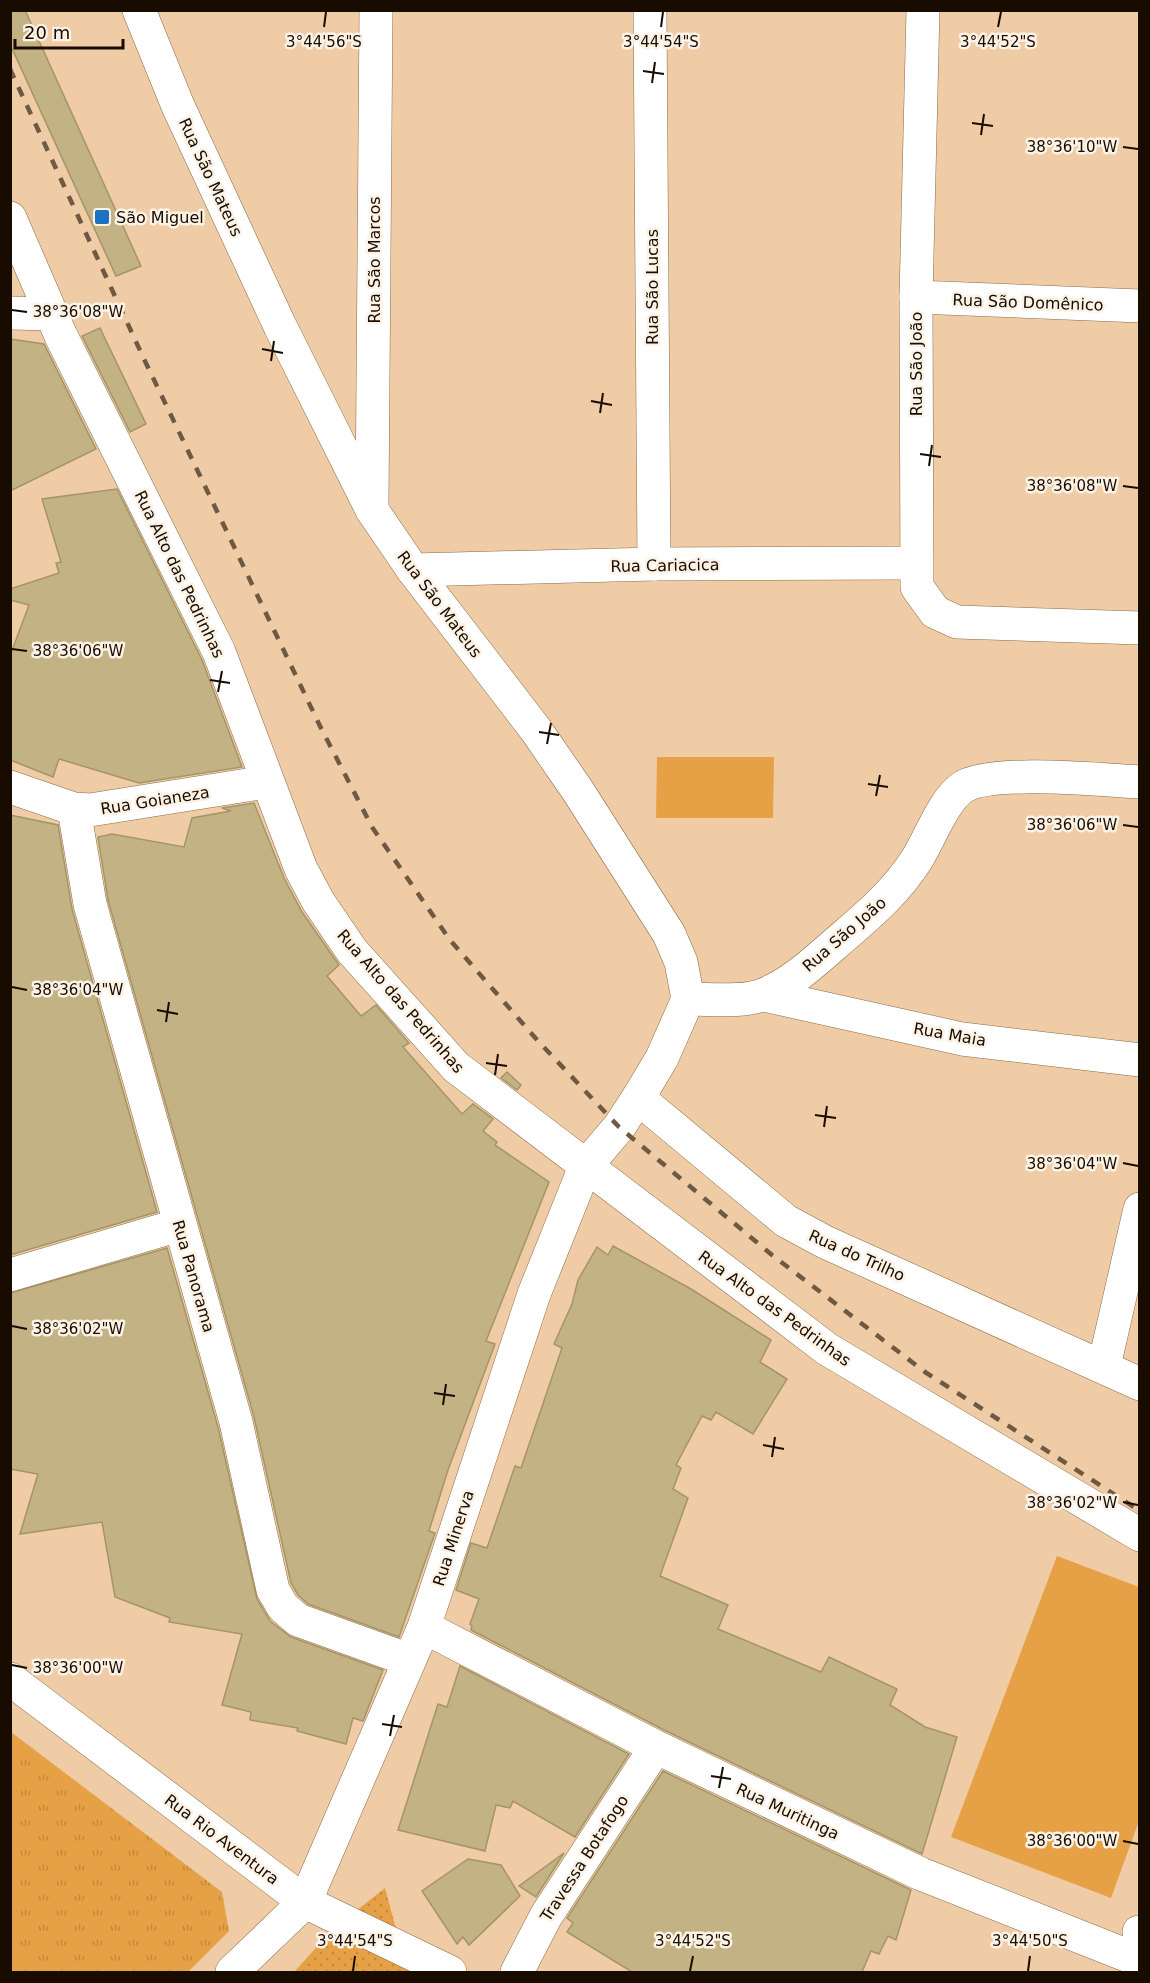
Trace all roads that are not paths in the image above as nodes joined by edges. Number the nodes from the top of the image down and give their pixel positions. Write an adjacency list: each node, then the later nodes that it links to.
1 (139, 10): 10 (street, Rua São Mateus)
2 (376, 10): 10 (street, Rua São Marcos)
3 (650, 10): 12 (street, Rua São Lucas)
4 (923, 10): 6 (street, Rua São João)
5 (10, 218): 9 (street, Rua Alto das Pedrinhas)
6 (916, 297): 7 (street, Rua São Domênico); 11 (street, Rua São João)
7 (1140, 306)
8 (10, 313): 9 (street)
9 (52, 314): 15 (street, Rua Alto das Pedrinhas)
10 (372, 510): 13 (street, Rua São Mateus)
11 (916, 563): 12 (street, Rua Cariacica); 14 (street, Rua São João)
12 (654, 564): 13 (street, Rua Cariacica)
13 (413, 570): 20 (street, Rua São Mateus)
14 (1140, 628)
15 (266, 782): 18 (street, Rua Goianeza); 23 (street, Rua Alto das Pedrinhas)
16 (1140, 782): 19 (street, Rua São João)
17 (10, 787): 18 (street, Rua Goianeza)
18 (74, 809): 25 (street, Rua Panorama)
19 (764, 995): 20 (street, Rua São João); 21 (street, Rua Maia)
20 (688, 999): 22 (street)
21 (1140, 1060)
22 (638, 1098): 23 (street); 27 (street, Rua do Trilho)
23 (585, 1167): 29 (street, Rua Alto das Pedrinhas); 30 (street, Rua Minerva)
24 (1140, 1209): 27 (street)
25 (179, 1224): 26 (street); 31 (street, Rua Panorama)
26 (10, 1275)
27 (1104, 1366): 28 (street, Rua do Trilho)
28 (1140, 1384)
29 (1140, 1535)
30 (424, 1627): 31 (street, Rua Minerva); 33 (street, Rua Muritinga)
31 (409, 1660): 34 (street, Rua Minerva)
32 (10, 1679): 34 (street, Rua Rio Aventura)
33 (656, 1747): 35 (street, Rua Muritinga); 38 (street, Travessa Botafogo)
34 (305, 1902): 36 (street); 37 (street, Rua Rio Aventura)
35 (1135, 1945)
36 (232, 1972)
37 (450, 1972)
38 (517, 1972)

